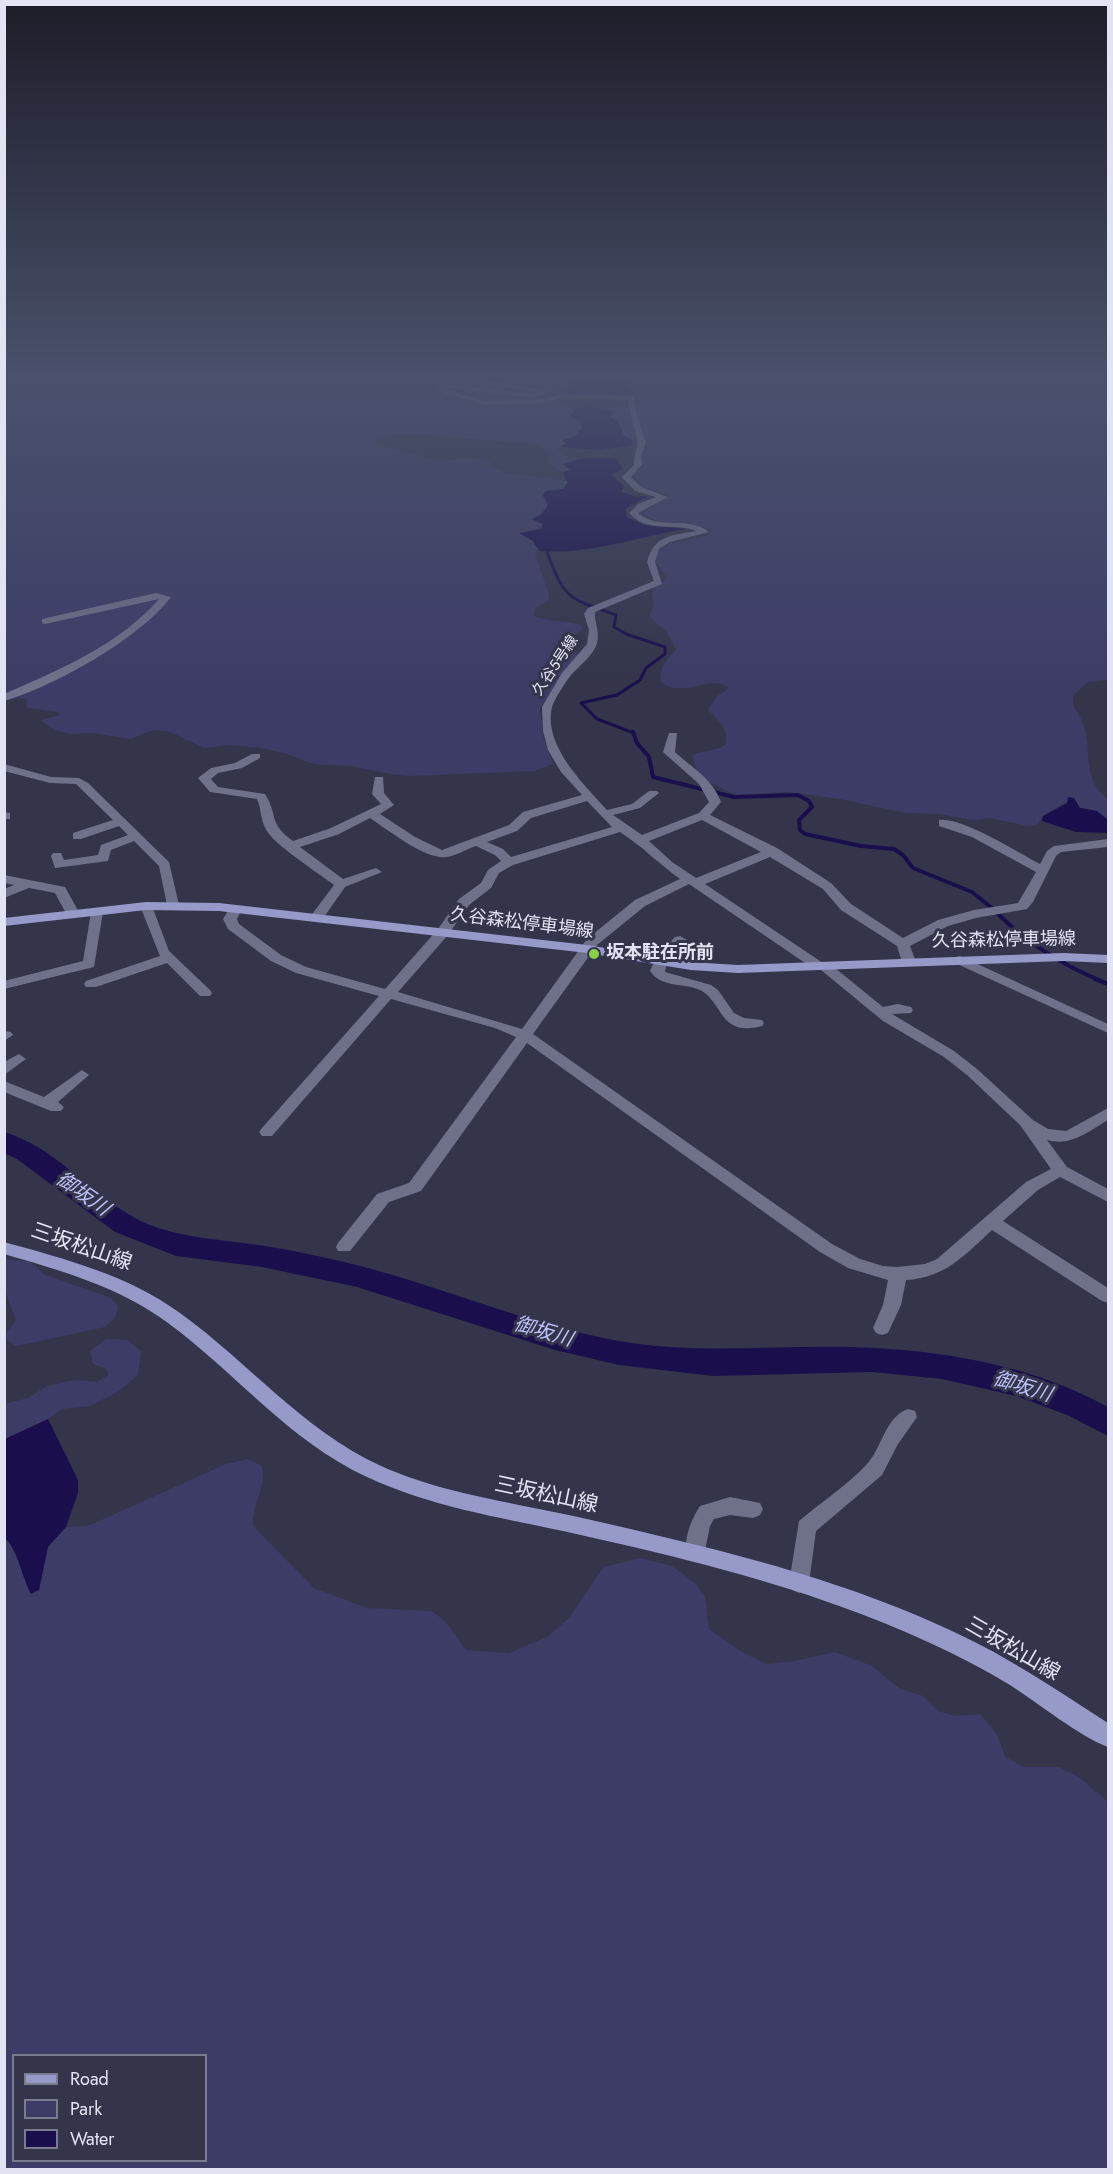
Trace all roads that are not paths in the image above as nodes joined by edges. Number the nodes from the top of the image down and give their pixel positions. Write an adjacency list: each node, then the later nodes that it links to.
1 (630, 481): 9 (street, 久谷5号線)
2 (45, 621): 3 (street)
3 (4, 698)
4 (673, 735): 12 (street)
5 (256, 756): 21 (street)
6 (4, 763): 13 (street)
7 (379, 779): 10 (street)
8 (653, 793): 11 (street)
9 (589, 797): 11 (street, 久谷5号線); 19 (street)
10 (372, 814): 19 (street); 21 (street)
11 (604, 814): 15 (street, 久谷5号線)
12 (703, 816): 18 (street); 22 (street)
13 (121, 821): 16 (street); 17 (street)
14 (943, 823): 25 (street)
15 (621, 828): 18 (street, 久谷5号線); 24 (street)
16 (77, 836)
17 (138, 836): 23 (street); 32 (street)
18 (641, 840): 28 (street, 久谷5号線)
19 (476, 841): 24 (street)
20 (1108, 843): 25 (street)
21 (291, 846): 30 (street)
22 (773, 851): 28 (street); 41 (street)
23 (57, 856)
24 (509, 861): 39 (street)
25 (1043, 871): 41 (street)
26 (376, 872): 30 (street)
27 (4, 879): 29 (street)
28 (693, 881): 42 (street); 48 (street, 久谷5号線)
29 (29, 882): 31 (street); 36 (street)
30 (341, 884): 37 (street)
31 (4, 894)
32 (173, 905): 33 (main road, 久谷森松停車場線); 34 (main road, 久谷森松停車場線)
33 (146, 906): 35 (main road, 久谷森松停車場線); 43 (street)
34 (236, 909): 37 (main road, 久谷森松停車場線); 52 (street)
35 (97, 912): 36 (main road, 久谷森松停車場線); 50 (street)
36 (74, 914): 38 (main road, 久谷森松停車場線)
37 (317, 918): 39 (main road, 久谷森松停車場線)
38 (4, 922)
39 (443, 932): 42 (main road, 久谷森松停車場線); 52 (street)
40 (680, 940): 45 (street)
41 (903, 944): 47 (street)
42 (587, 949): 45 (main road, 久谷森松停車場線); 57 (street)
43 (168, 958): 49 (street); 51 (street)
44 (1108, 959): 46 (main road, 久谷森松停車場線)
45 (661, 960): 48 (main road, 久谷森松停車場線); 55 (street)
46 (960, 960): 47 (main road, 久谷森松停車場線); 56 (street)
47 (909, 962): 48 (main road, 久谷森松停車場線)
48 (819, 966): 54 (street, 久谷5号線)
49 (91, 984)
50 (4, 985)
51 (205, 993)
52 (389, 993): 57 (street); 64 (street)
53 (906, 1010): 54 (street)
54 (880, 1012): 63 (street, 久谷5号線)
55 (757, 1023)
56 (1108, 1029)
57 (525, 1035): 68 (street); 70 (street)
58 (19, 1059): 59 (street)
59 (4, 1070)
60 (82, 1075): 61 (street)
61 (4, 1086)
62 (1108, 1113): 63 (street)
63 (1025, 1121): 65 (street)
64 (267, 1132)
65 (1061, 1171): 66 (street); 67 (street)
66 (1108, 1196)
67 (992, 1222): 70 (street); 71 (street)
68 (344, 1247)
69 (4, 1248): 75 (main road, 三坂松山線)
70 (898, 1275): 72 (street)
71 (1108, 1296)
72 (882, 1329)
73 (908, 1417): 76 (street)
74 (753, 1509): 75 (street)
75 (696, 1553): 76 (main road, 三坂松山線)
76 (799, 1582): 77 (main road, 三坂松山線)
77 (1108, 1736)

